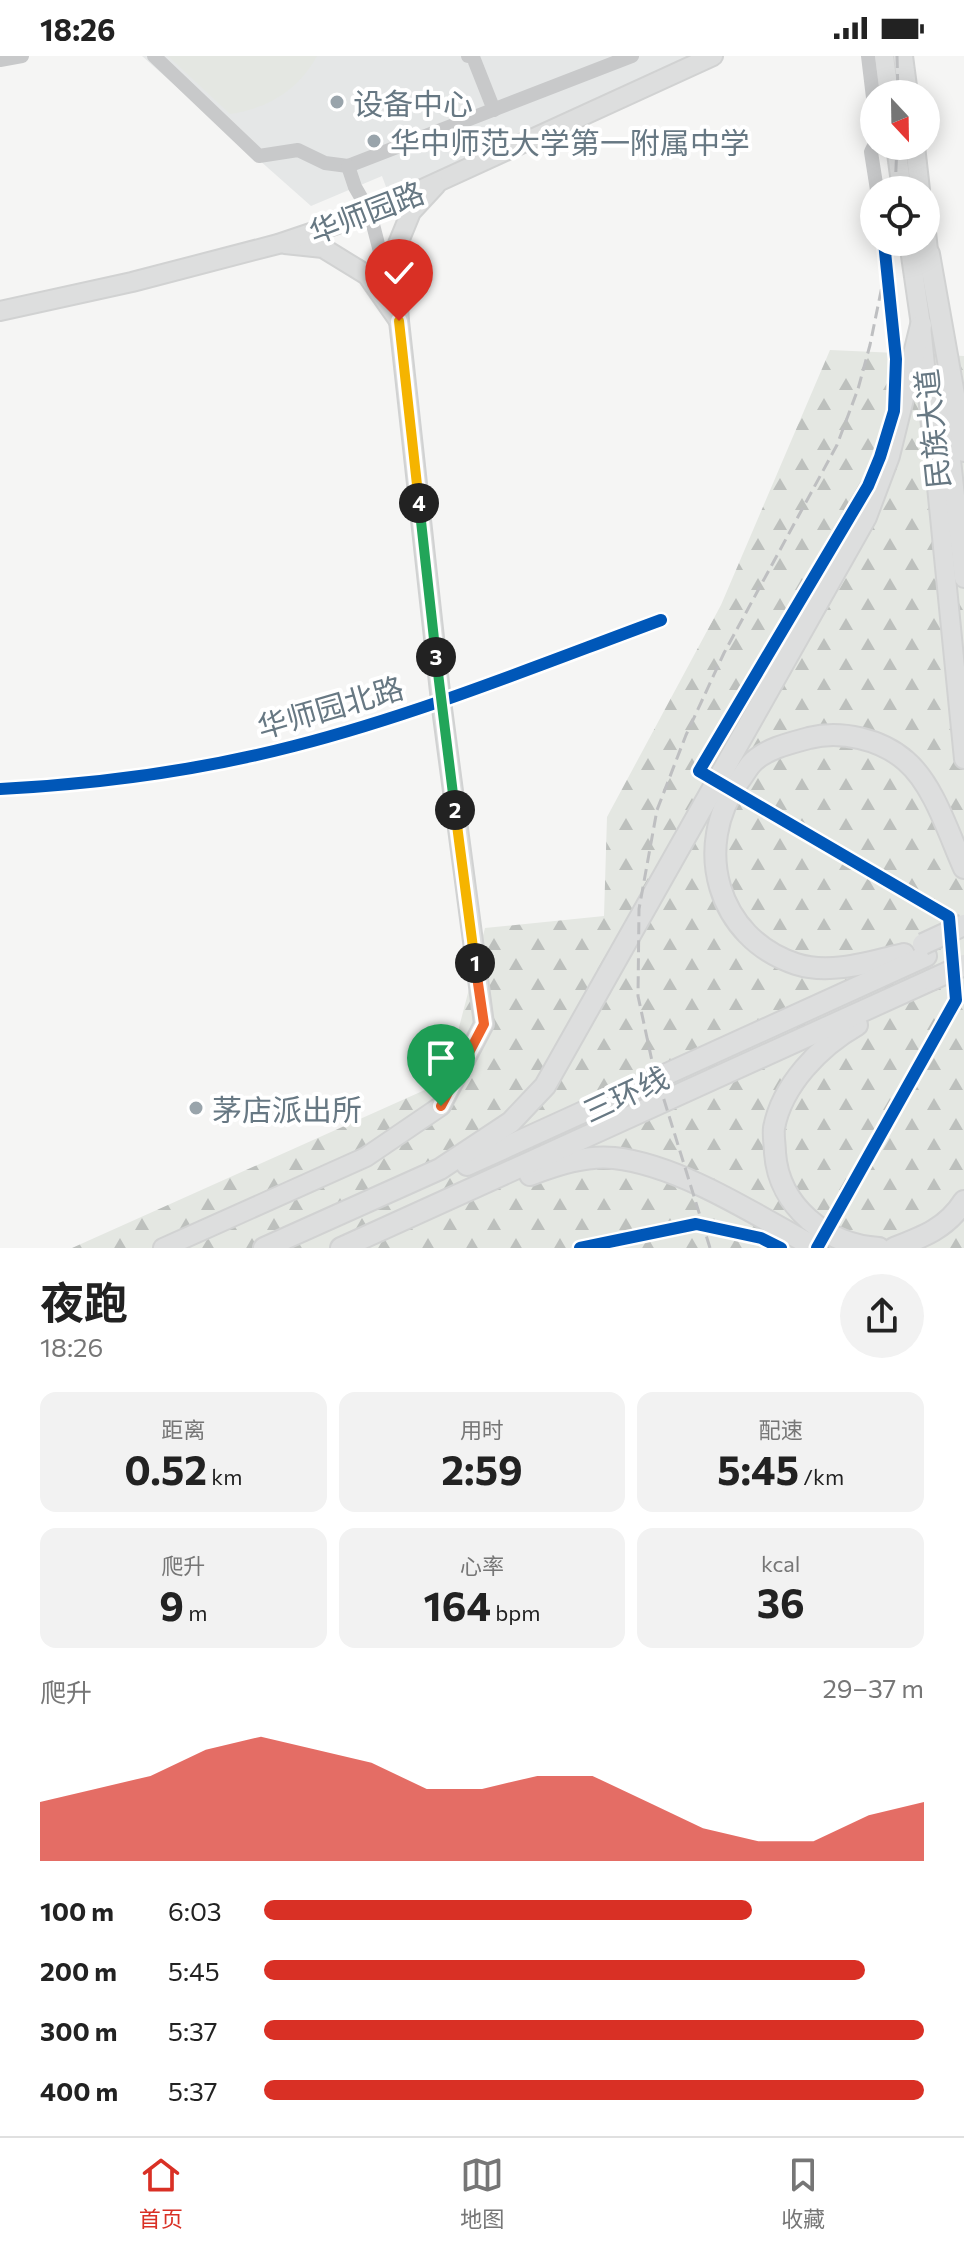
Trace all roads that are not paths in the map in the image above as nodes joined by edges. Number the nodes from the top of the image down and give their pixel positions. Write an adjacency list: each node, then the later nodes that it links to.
1 (22, 56): 9 (street)
2 (154, 56): 14 (street)
3 (468, 56): 13 (street)
4 (632, 56): 13 (street)
5 (713, 56): 15 (main road, 华师园路)
6 (868, 56): 10 (street)
7 (884, 56): 11 (main road)
8 (903, 56): 12 (main road)
9 (0, 60)
10 (871, 80)
11 (887, 80)
12 (906, 80)
13 (494, 110): 14 (street)
14 (348, 166): 16 (street)
15 (436, 185): 16 (main road, 华师园路); 23 (main road)
16 (370, 213): 17 (main road, 华师园路); 23 (street)
17 (278, 244): 22 (main road, 华师园路); 23 (main road)
18 (885, 256): 31 (street)
19 (911, 256): 24 (main road, 民族大道)
20 (929, 256): 25 (highway)
21 (929, 256): 27 (main road, 民族大道)
22 (0, 311)
23 (399, 321): 29 (main road)
24 (921, 325): 30 (main road, 民族大道); 41 (highway)
25 (958, 392): 26 (highway)
26 (964, 451)
27 (964, 578)
28 (661, 620): 29 (street, 华师园北路)
29 (441, 701): 32 (street, 华师园北路); 44 (main road)
30 (964, 759)
31 (711, 777)
32 (0, 789)
33 (738, 794): 43 (street)
34 (964, 868): 38 (highway)
35 (964, 925): 37 (highway, bridge)
36 (964, 938): 37 (highway, 三环线)
37 (924, 950): 38 (highway); 46 (highway, 三环线)
38 (904, 954): 41 (highway)
39 (964, 965): 40 (highway, 三环线, bridge)
40 (931, 980): 47 (highway, 三环线); 52 (highway)
41 (440, 1169): 45 (highway)
42 (964, 1201): 53 (highway)
43 (829, 1226)
44 (163, 1248)
45 (264, 1248)
46 (286, 1248)
47 (341, 1248)
48 (348, 1248): 51 (highway)
49 (580, 1248): 50 (street)
50 (781, 1248)
51 (816, 1248)
52 (879, 1248)
53 (894, 1248)

